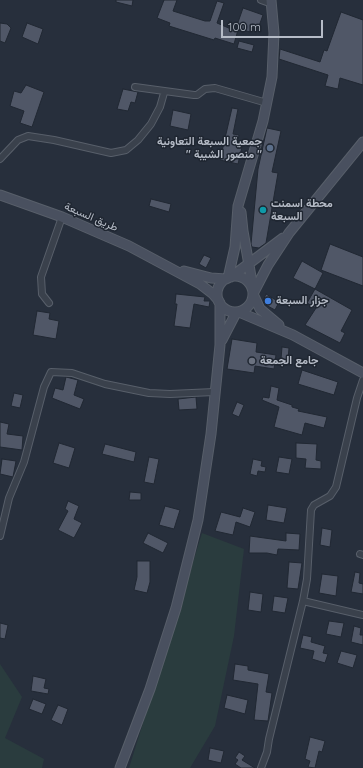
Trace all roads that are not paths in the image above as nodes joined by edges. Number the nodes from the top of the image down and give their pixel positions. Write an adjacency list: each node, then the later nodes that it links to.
1 (261, 0): 2 (street)
2 (272, 2): 5 (street)
3 (135, 87): 4 (street)
4 (164, 93): 5 (street); 7 (street)
5 (267, 103): 9 (street)
6 (363, 142): 11 (street)
7 (0, 160)
8 (0, 195): 10 (street, طريق السبعة)
9 (240, 197): 12 (street); 14 (street)
10 (62, 217): 13 (street, طريق السبعة); 17 (street)
11 (289, 233): 12 (street); 15 (street)
12 (249, 263): 14 (street); 15 (street)
13 (169, 266): 14 (street); 16 (street)
14 (228, 278): 15 (street); 16 (street)
15 (253, 293): 18 (street); 19 (street)
16 (219, 302): 18 (street); 20 (street)
17 (49, 303)
18 (238, 312): 19 (street); 20 (street)
19 (293, 335): 21 (street)
20 (220, 345): 23 (street)
21 (363, 373)
22 (363, 380): 25 (street)
23 (214, 392): 24 (street); 27 (street)
24 (0, 536)
25 (303, 601): 26 (street); 28 (street)
26 (363, 615)
27 (120, 767)
28 (261, 768)

